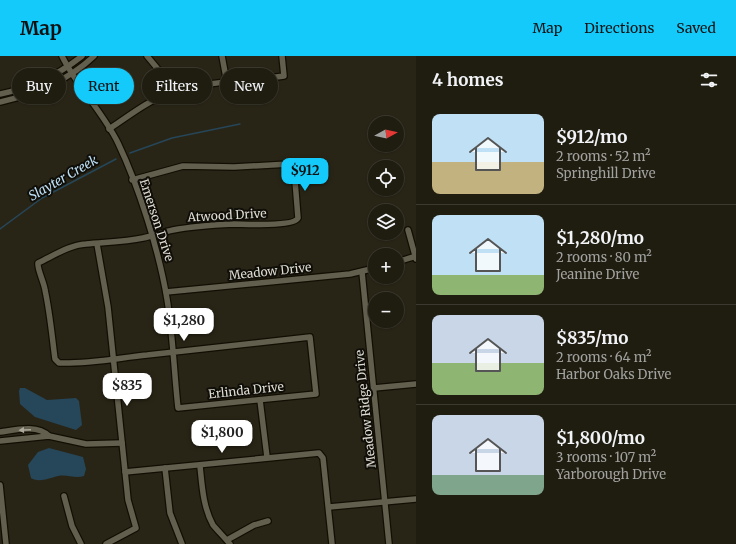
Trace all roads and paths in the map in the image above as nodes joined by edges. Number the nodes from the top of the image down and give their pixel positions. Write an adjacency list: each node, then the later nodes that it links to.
1 (62, 56): 7 (street, Emerson Drive)
2 (82, 56): 7 (street)
3 (94, 56): 10 (street)
4 (147, 56): 8 (street)
5 (222, 56): 9 (street)
6 (282, 56): 11 (street)
7 (68, 66): 10 (street, Emerson Drive); 12 (street)
8 (157, 68)
9 (224, 68)
10 (72, 73): 13 (street); 15 (street, Emerson Drive)
11 (278, 77)
12 (0, 94)
13 (0, 102)
14 (148, 104): 15 (street)
15 (109, 129): 16 (street, Emerson Drive)
16 (132, 180): 18 (street, Emerson Drive); 18 (street, Atwood Drive)
17 (408, 230): 20 (street)
18 (151, 236): 19 (street, Atwood Drive); 24 (street, Emerson Drive)
19 (97, 244): 26 (street); 26 (street, Atwood Drive)
20 (416, 257): 21 (street)
21 (404, 260)
22 (368, 270): 23 (street, Meadow Drive)
23 (362, 272): 24 (street, Meadow Drive); 28 (street, Meadow Ridge Drive)
24 (166, 292): 25 (street, Emerson Drive)
25 (172, 352): 26 (street); 29 (street, Erlinda Drive); 30 (street, Emerson Drive)
26 (113, 359): 34 (street)
27 (416, 384): 28 (street)
28 (374, 388): 42 (street, Meadow Ridge Drive)
29 (260, 400): 30 (street, Erlinda Drive); 35 (street)
30 (178, 408)
31 (0, 432): 32 (street, one-way to 31)
32 (49, 436): 33 (street); 34 (street)
33 (0, 441)
34 (122, 443): 38 (street)
35 (267, 457): 36 (street); 43 (street)
36 (200, 466): 37 (street); 46 (street)
37 (165, 468): 38 (street); 49 (street)
38 (125, 472): 48 (street)
39 (0, 485): 45 (street)
40 (64, 496): 47 (street)
41 (416, 499): 42 (street)
42 (385, 502): 43 (street); 51 (street, Meadow Ridge Drive)
43 (329, 507): 50 (street)
44 (268, 521): 46 (street)
45 (4, 542)
46 (228, 542)
47 (81, 544)
48 (106, 544)
49 (182, 544)
50 (332, 544)
51 (389, 544)

